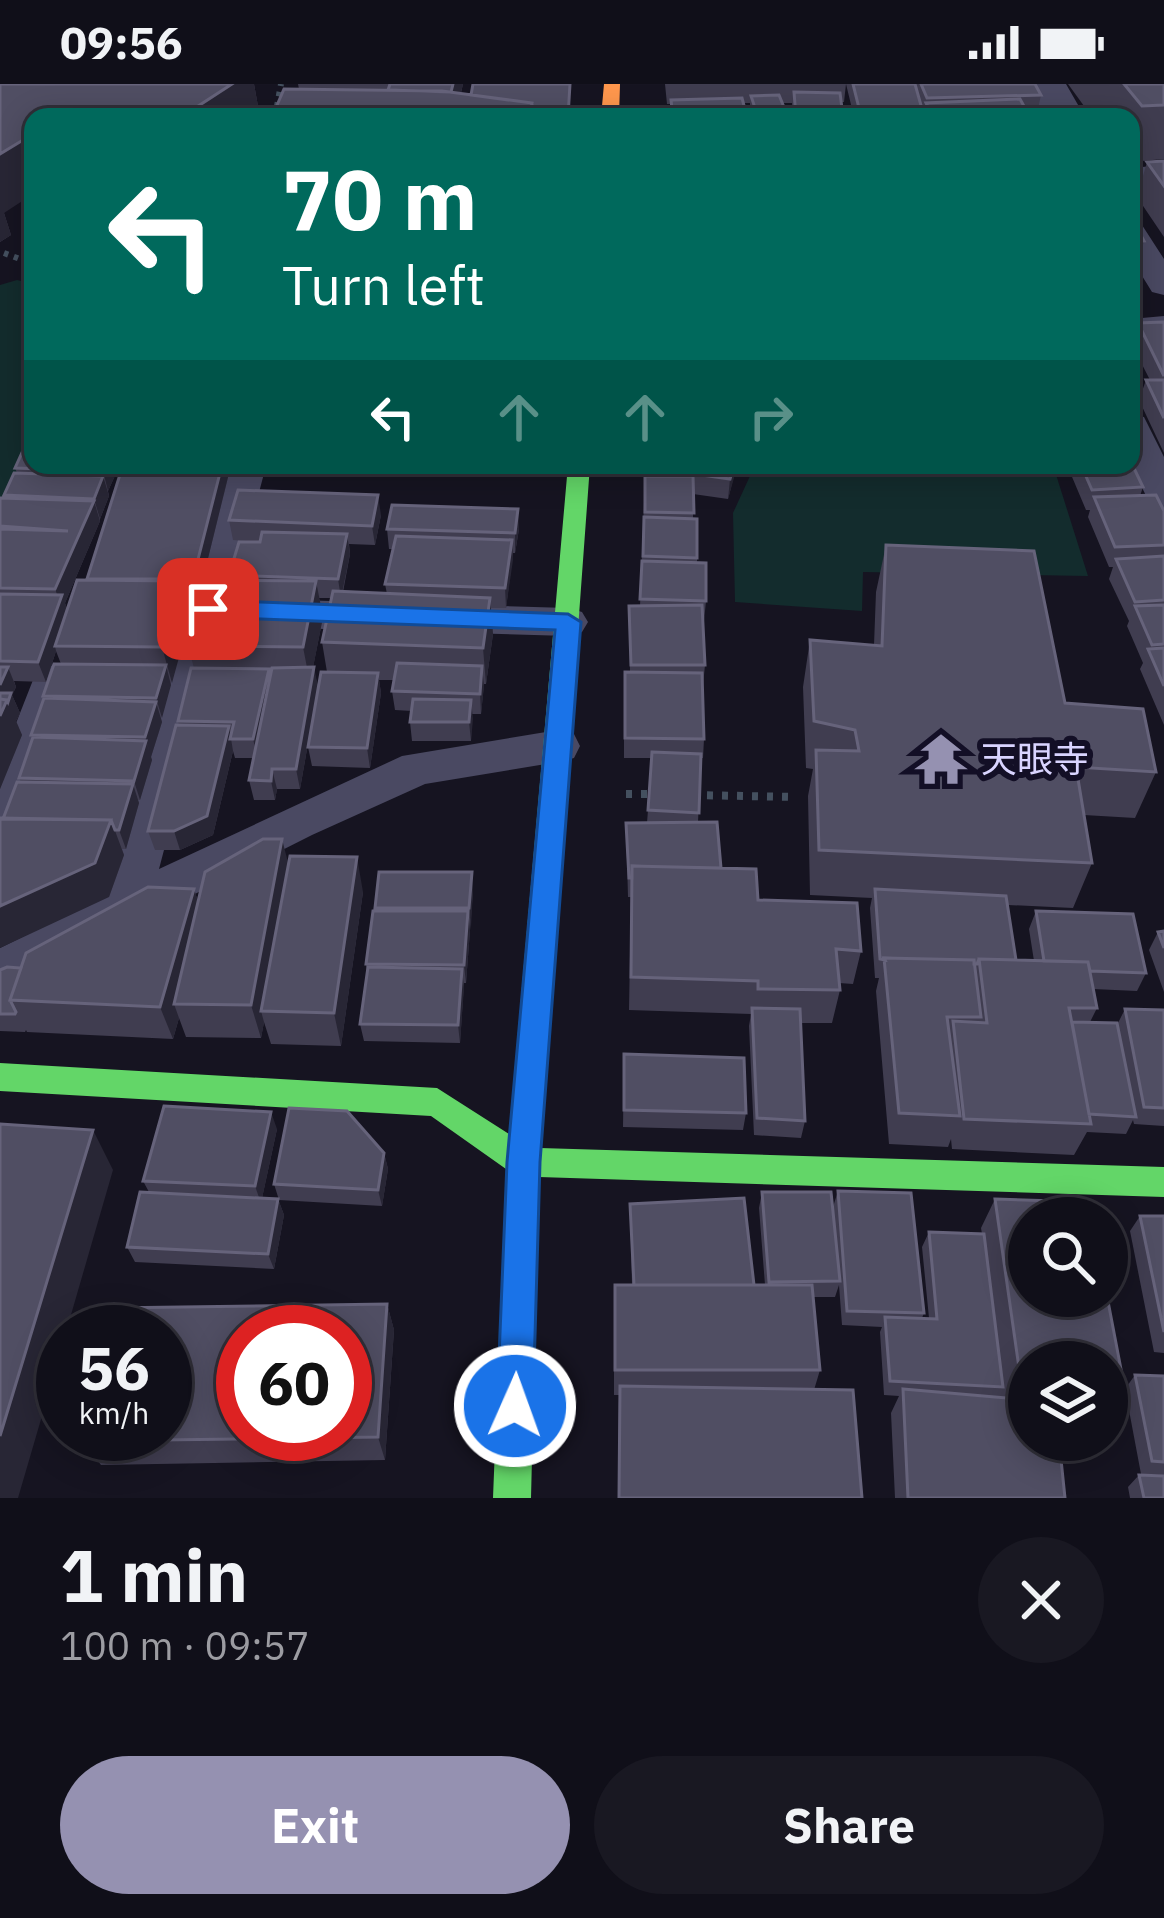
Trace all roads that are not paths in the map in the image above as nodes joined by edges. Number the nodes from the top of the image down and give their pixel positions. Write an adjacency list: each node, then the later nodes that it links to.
1 (1140, 246): 2 (lane)
2 (1164, 285)
3 (1140, 444): 6 (lane)
4 (245, 474): 7 (lane)
5 (578, 474): 9 (main road)
6 (1164, 497)
7 (208, 609): 8 (lane); 9 (lane); 13 (lane)
8 (81, 610)
9 (568, 622): 11 (main road)
10 (64, 652): 12 (lane)
11 (558, 746): 13 (lane); 16 (main road)
12 (0, 823)
13 (124, 910): 14 (lane)
14 (0, 971)
15 (0, 1077): 16 (main road)
16 (524, 1162): 17 (main road); 18 (main road)
17 (1164, 1181)
18 (512, 1498)

